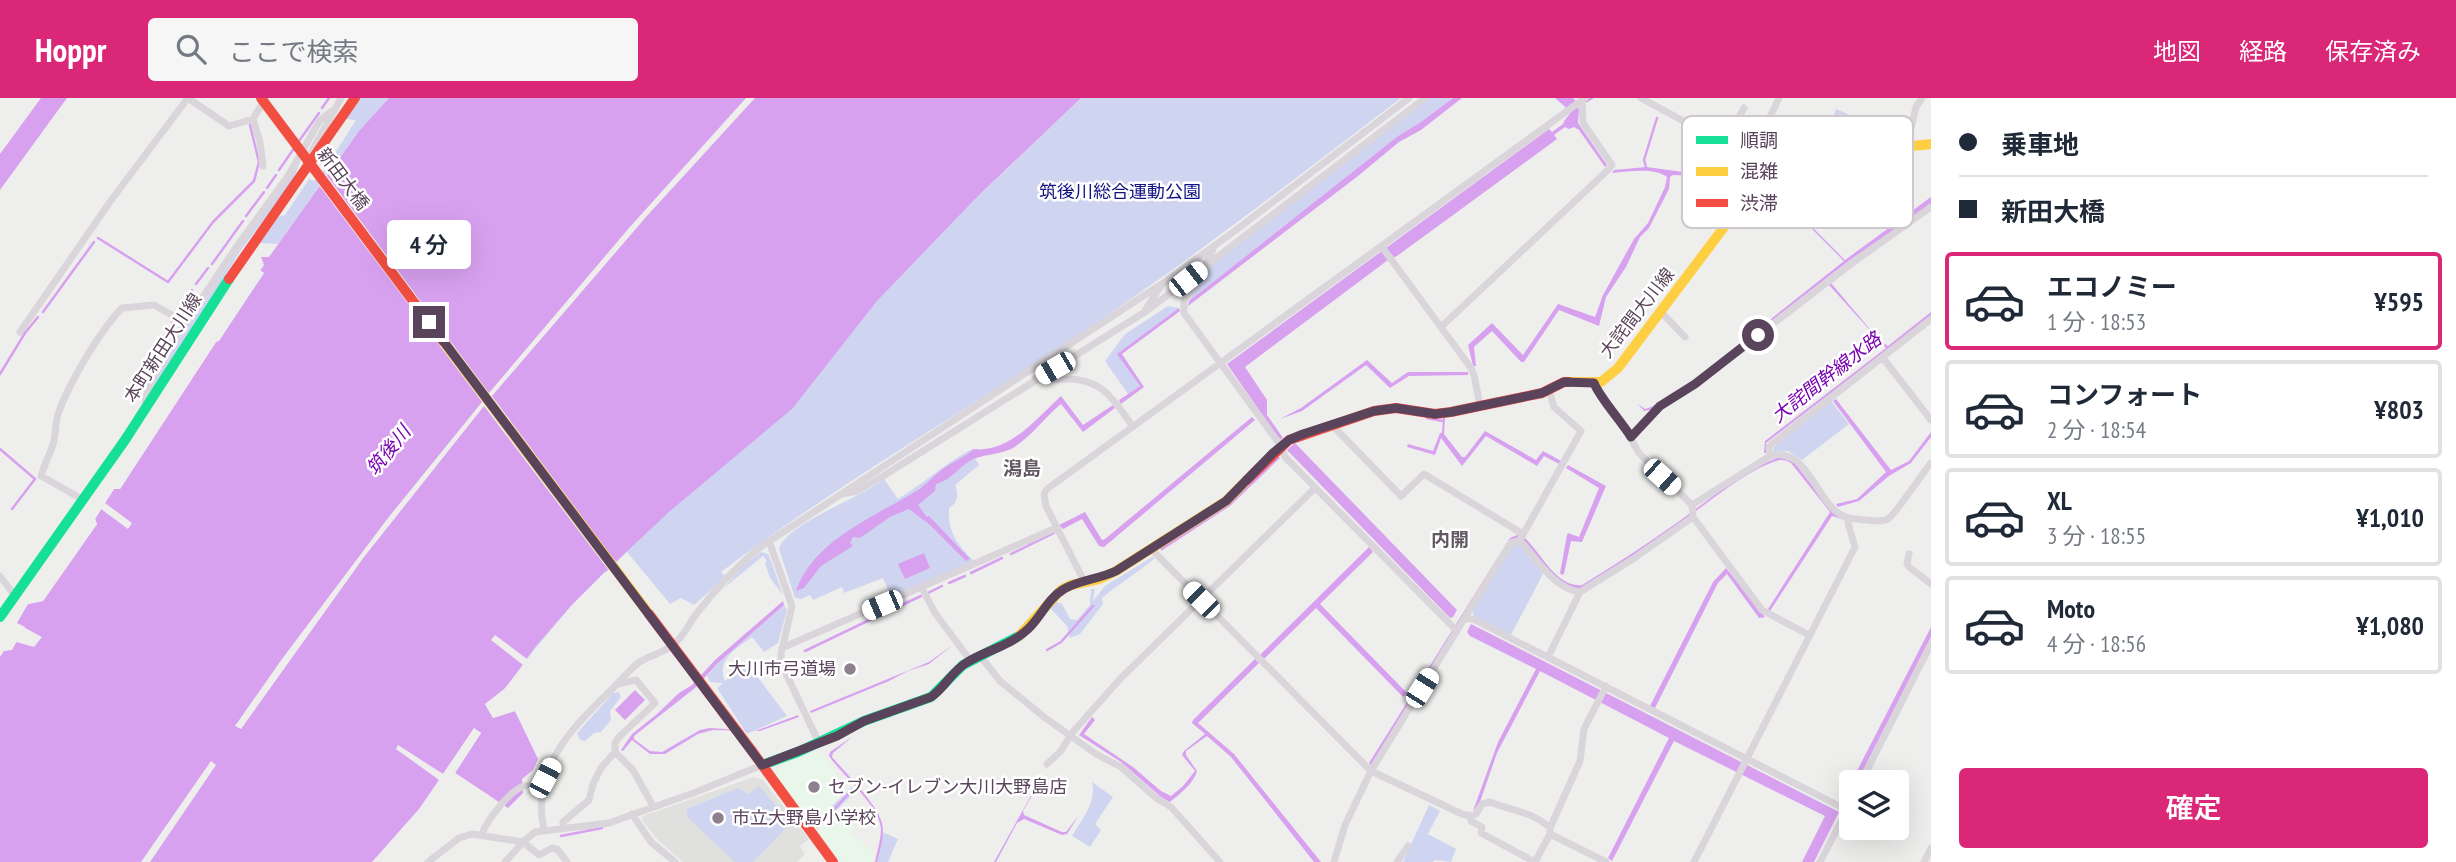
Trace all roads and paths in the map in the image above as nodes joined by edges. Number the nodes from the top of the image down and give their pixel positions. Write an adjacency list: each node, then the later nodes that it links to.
1 (263, 98): 14 (street); 82 (main road, 新田大橋, bridge)
2 (341, 98): 11 (street)
3 (355, 98): 20 (main road, 本町新田大川線)
4 (1409, 98): 25 (street)
5 (1425, 98): 27 (street)
6 (1641, 98): 15 (street)
7 (1779, 98): 13 (street)
8 (1922, 98): 16 (street)
9 (1582, 100): 26 (street); 33 (street)
10 (1744, 108): 12 (street)
11 (332, 111): 20 (street); 32 (street)
12 (1739, 116)
13 (1770, 116)
14 (253, 119): 19 (street); 34 (street)
15 (1682, 120)
16 (1913, 121)
17 (1931, 144): 18 (main road, 大詫間大川線)
18 (1913, 145)
19 (263, 166)
20 (303, 173): 42 (main road, 本町新田大川線)
21 (1931, 207): 22 (street)
22 (1913, 220)
23 (1723, 228): 29 (main road, 大詫間大川線)
24 (1902, 228): 46 (street)
25 (1214, 246): 27 (street); 28 (street)
26 (1382, 247): 33 (street); 37 (street)
27 (1207, 264): 30 (street); 37 (street)
28 (1163, 283): 30 (street); 51 (street)
29 (1661, 312): 35 (street); 39 (main road, 大詫間大川線)
30 (1144, 313): 38 (street)
31 (1931, 319): 36 (street)
32 (186, 323): 42 (street); 52 (street)
33 (1441, 327): 41 (street)
34 (20, 332)
35 (1685, 337)
36 (1883, 358): 43 (street); 48 (street)
37 (1220, 363): 45 (street); 47 (street)
38 (1035, 379): 45 (street); 51 (street)
39 (1594, 383): 40 (main road); 46 (street)
40 (1549, 390): 41 (main road); 56 (street)
41 (1480, 406): 44 (main road)
42 (147, 407): 52 (main road, 本町新田大川線)
43 (1931, 420)
44 (1331, 424): 47 (main road); 56 (street)
45 (1133, 427): 55 (street)
46 (1631, 437): 53 (street)
47 (1280, 446): 50 (street); 58 (main road)
48 (1766, 458): 53 (street); 54 (street)
49 (1931, 463): 54 (street)
50 (1315, 488): 66 (street); 69 (street)
51 (837, 495): 57 (street)
52 (82, 499): 65 (main road, 本町新田大川線)
53 (1693, 511): 64 (street); 70 (street)
54 (1849, 518): 70 (street)
55 (1056, 528): 61 (street); 63 (street)
56 (1521, 538): 64 (street); 68 (street)
57 (769, 541): 72 (street); 75 (street)
58 (1150, 548): 61 (main road); 66 (street)
59 (1909, 554): 62 (street)
60 (0, 576): 65 (street)
61 (1084, 582): 74 (main road)
62 (1931, 584)
63 (922, 588): 72 (street); 74 (street)
64 (1580, 592): 73 (street)
65 (15, 596): 67 (main road, 本町新田大川線)
66 (1201, 600): 77 (street); 83 (street)
67 (0, 617)
68 (1466, 619): 69 (street); 73 (street)
69 (1454, 628): 83 (street)
70 (1810, 635): 80 (street)
71 (1931, 644): 84 (street)
72 (782, 648): 78 (street)
73 (1548, 657): 76 (street)
74 (975, 658): 77 (street); 78 (main road)
75 (618, 684): 79 (street); 85 (street)
76 (1606, 686): 80 (street); 93 (street)
77 (1071, 734): 81 (street); 103 (street)
78 (819, 743): 82 (main road)
79 (615, 752): 86 (street); 91 (street)
80 (1746, 760): 87 (street); 108 (street)
81 (1047, 764)
82 (762, 765): 86 (street); 102 (main road, 新田大橋)
83 (1368, 769): 89 (street); 104 (street)
84 (1867, 770)
85 (541, 788): 92 (street); 94 (street)
86 (653, 806): 88 (street)
87 (1839, 806)
88 (632, 814): 91 (street); 101 (street)
89 (1471, 816): 93 (street); 106 (street)
90 (1839, 825): 109 (street)
91 (563, 828): 92 (street)
92 (544, 830): 95 (street)
93 (1550, 831): 106 (street); 107 (street)
94 (482, 834): 95 (street); 98 (street)
95 (523, 842): 99 (street); 100 (street)
96 (1408, 846): 105 (street)
97 (1931, 848): 110 (street)
98 (428, 862)
99 (505, 862)
100 (567, 862)
101 (675, 862)
102 (833, 862)
103 (1220, 862)
104 (1334, 862)
105 (1397, 862)
106 (1535, 862)
107 (1606, 862)
108 (1694, 862)
109 (1820, 862)
110 (1924, 862)

